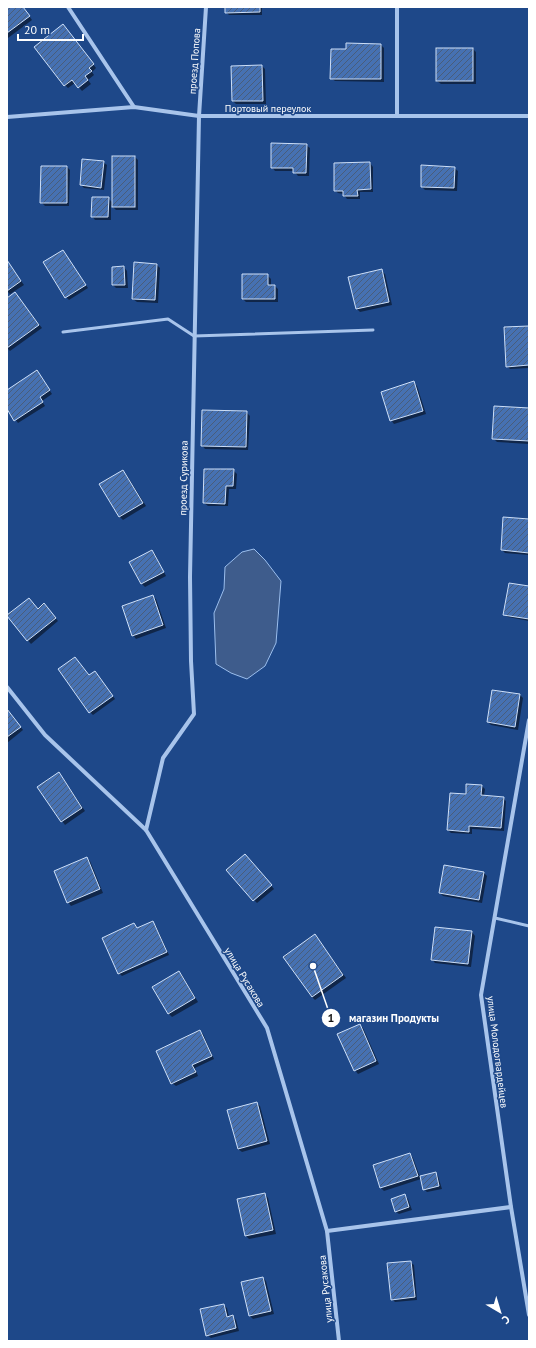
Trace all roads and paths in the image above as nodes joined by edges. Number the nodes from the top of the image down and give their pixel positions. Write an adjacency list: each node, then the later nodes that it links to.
1 (68, 7): 4 (street)
2 (206, 7): 5 (street, проезд Попова)
3 (397, 7): 6 (street)
4 (134, 108): 5 (street, Портовый переулок); 8 (street, Портовый переулок)
5 (199, 116): 6 (street, Портовый переулок); 11 (street, проезд Сурикова)
6 (397, 116): 7 (street, Портовый переулок)
7 (529, 116)
8 (7, 117)
9 (373, 330): 11 (lane)
10 (63, 332): 11 (lane)
11 (194, 336): 14 (street, проезд Сурикова)
12 (7, 686): 14 (street, улица Русакова)
13 (529, 720): 15 (street, улица Молодогвардейцев)
14 (146, 830): 18 (street, улица Русакова)
15 (495, 918): 16 (lane); 17 (street, улица Молодогвардейцев)
16 (529, 926)
17 (511, 1207): 18 (street); 19 (street, улица Молодогвардейцев)
18 (327, 1231): 20 (street, улица Русакова)
19 (529, 1315)
20 (339, 1341)

